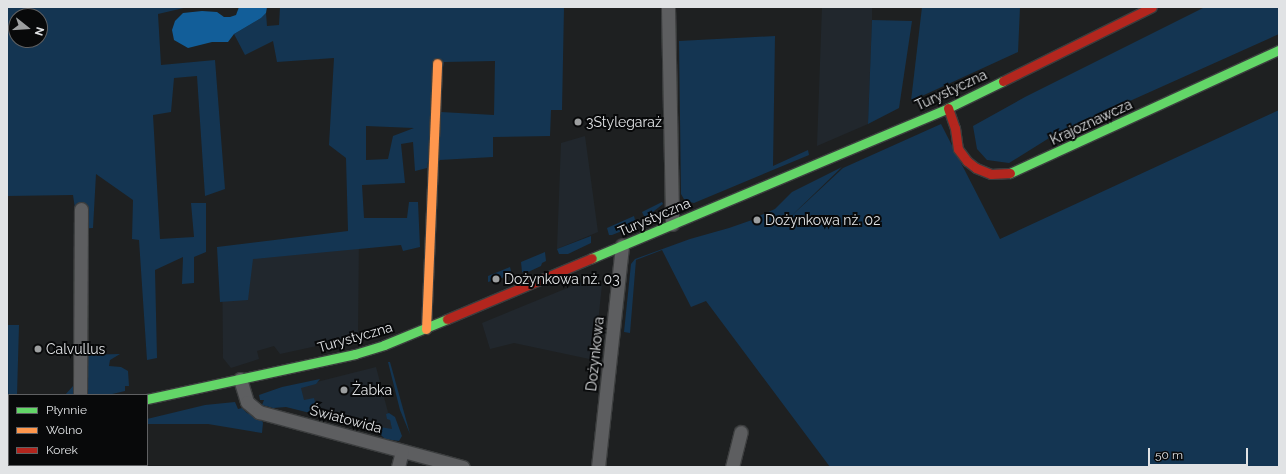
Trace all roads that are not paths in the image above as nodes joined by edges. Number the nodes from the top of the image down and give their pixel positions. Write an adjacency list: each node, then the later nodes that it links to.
1 (668, 7): 7 (street)
2 (1152, 7): 5 (main road, Turystyczna)
3 (1279, 50): 5 (main road, Krajoznawcza)
4 (437, 63): 9 (main road)
5 (948, 108): 7 (main road, Turystyczna)
6 (81, 209): 11 (street)
7 (672, 224): 8 (main road, Turystyczna)
8 (622, 245): 9 (main road, Turystyczna); 17 (street, Dożynkowa)
9 (426, 329): 10 (main road, Turystyczna)
10 (240, 379): 12 (main road, Turystyczna); 14 (street, Światowida)
11 (80, 394)
12 (148, 399)
13 (741, 432): 18 (street)
14 (402, 451): 15 (street); 16 (street, Światowida)
15 (398, 467)
16 (463, 467)
17 (598, 467)
18 (732, 467)

